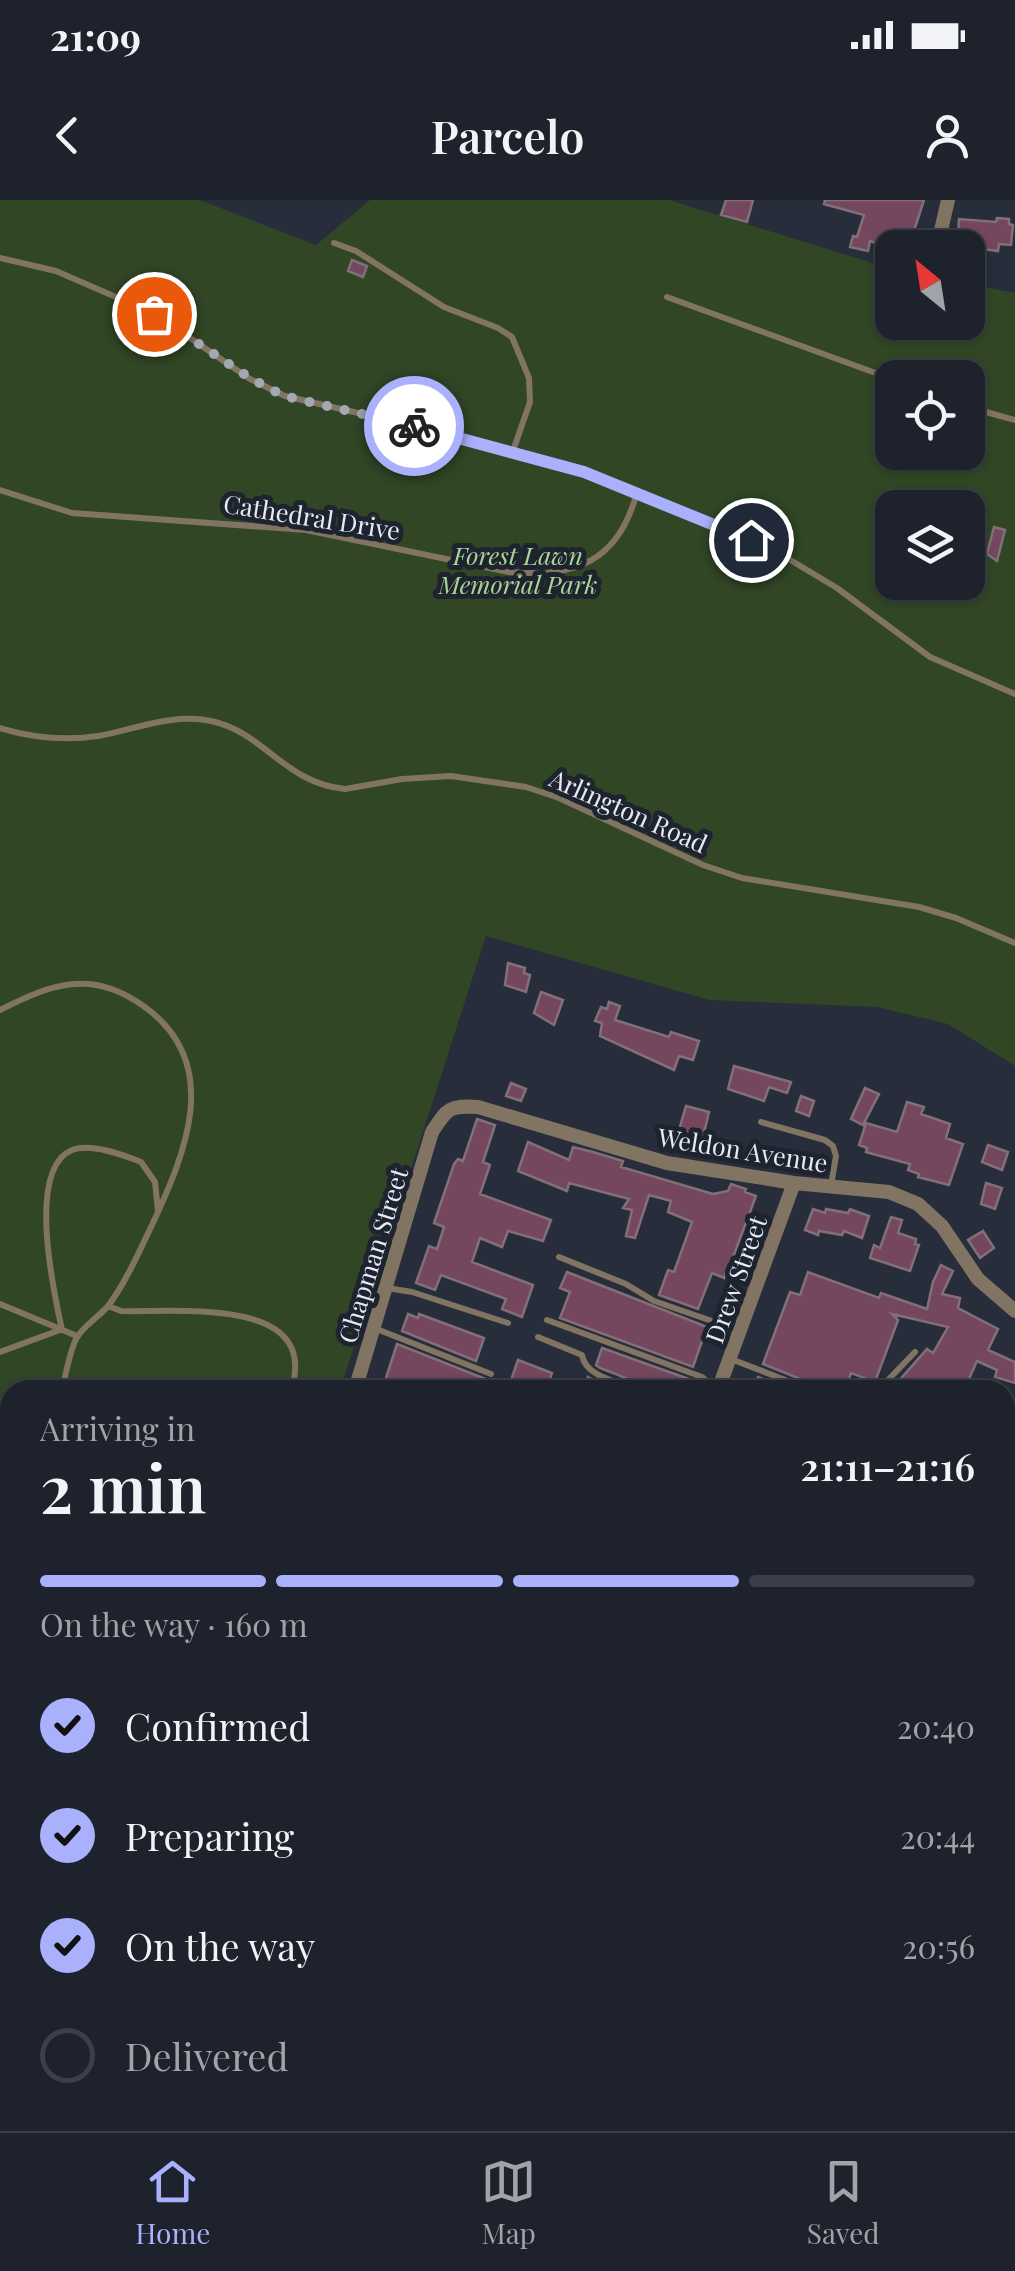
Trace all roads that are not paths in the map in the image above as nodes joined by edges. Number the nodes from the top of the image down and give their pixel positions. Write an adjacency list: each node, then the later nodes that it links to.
1 (948, 200): 2 (street)
2 (941, 230)
3 (334, 242): 9 (lane)
4 (0, 258): 9 (lane)
5 (667, 297): 6 (lane)
6 (875, 373)
7 (985, 412): 8 (lane)
8 (1015, 420)
9 (513, 451): 11 (lane)
10 (0, 490): 11 (lane, Cathedral Drive)
11 (638, 492): 12 (lane)
12 (1015, 694)
13 (0, 728): 14 (lane, Arlington Road)
14 (1015, 943)
15 (0, 1010): 20 (lane)
16 (762, 1122): 19 (lane)
17 (432, 1132): 18 (street, Weldon Avenue); 22 (street, Chapman Street)
18 (794, 1184): 19 (street, Weldon Avenue); 30 (street, Drew Street)
19 (831, 1187): 25 (street, Weldon Avenue)
20 (158, 1212): 24 (lane); 29 (lane)
21 (559, 1257): 30 (lane)
22 (386, 1288): 27 (lane); 28 (street, Chapman Street)
23 (0, 1304): 29 (lane)
24 (108, 1306): 31 (lane); 38 (lane)
25 (1015, 1311)
26 (547, 1320): 41 (lane)
27 (508, 1324)
28 (373, 1328): 36 (lane); 39 (street, Chapman Street)
29 (62, 1330): 31 (lane); 33 (lane)
30 (740, 1331): 35 (street, Drew Street)
31 (77, 1336): 37 (lane)
32 (538, 1337): 40 (lane)
33 (0, 1352)
34 (915, 1352): 44 (lane)
35 (730, 1358): 42 (street, Drew Street); 43 (lane)
36 (491, 1374)
37 (65, 1380)
38 (293, 1380)
39 (358, 1380)
40 (612, 1380)
41 (704, 1380)
42 (721, 1380)
43 (786, 1380)
44 (888, 1380)

